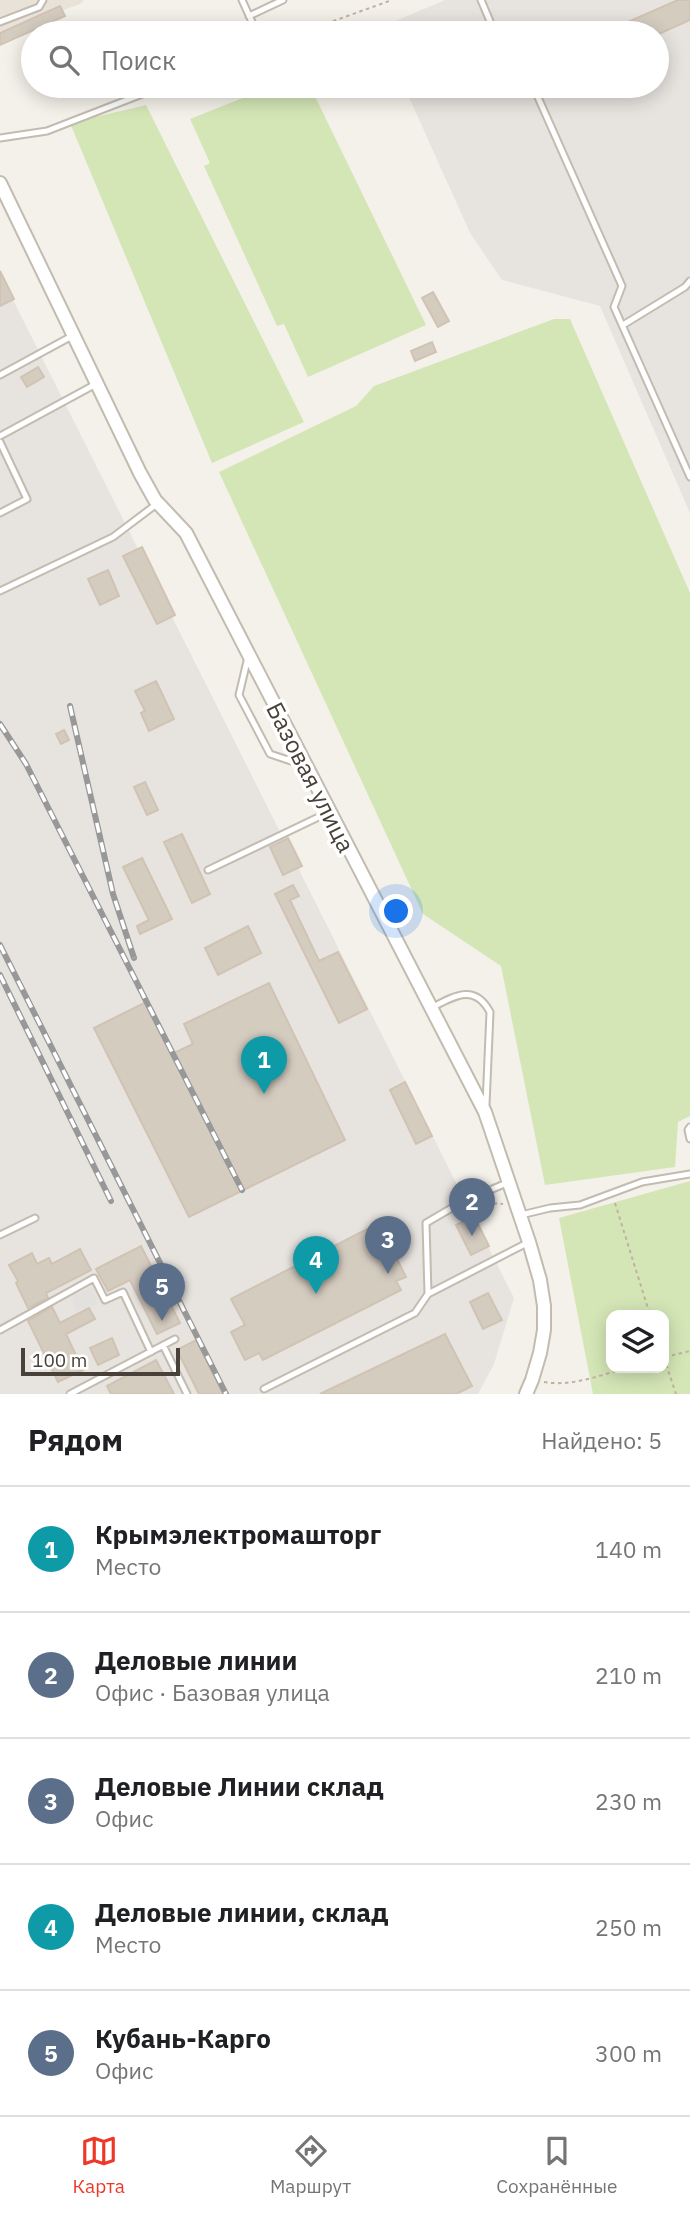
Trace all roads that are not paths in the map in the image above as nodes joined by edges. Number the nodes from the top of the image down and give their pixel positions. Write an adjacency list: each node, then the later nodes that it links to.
1 (43, 0): 8 (lane)
2 (242, 0): 5 (lane)
3 (283, 0): 5 (lane)
4 (481, 0): 7 (lane)
5 (249, 16): 6 (lane)
6 (251, 21)
7 (490, 21)
8 (0, 22)
9 (132, 98): 11 (lane)
10 (538, 98): 14 (lane)
11 (0, 138)
12 (0, 183): 15 (street, Базовая улица)
13 (690, 281): 14 (lane)
14 (623, 325): 20 (lane)
15 (72, 336): 16 (lane); 17 (street, Базовая улица)
16 (0, 375)
17 (96, 384): 18 (lane); 21 (street, Базовая улица)
18 (0, 436)
19 (0, 442): 22 (lane)
20 (690, 477)
21 (158, 503): 23 (lane); 24 (street, Базовая улица)
22 (0, 513)
23 (0, 592)
24 (248, 655): 25 (street, Базовая улица); 25 (lane)
25 (306, 766): 26 (street, Базовая улица)
26 (329, 812): 27 (lane); 28 (street, Базовая улица)
27 (208, 870)
28 (432, 1008): 29 (street, Базовая улица); 29 (lane)
29 (485, 1112): 33 (street, Базовая улица)
30 (690, 1127): 31 (lane)
31 (690, 1139)
32 (690, 1174): 34 (lane)
33 (509, 1182): 34 (street, Базовая улица); 38 (lane)
34 (521, 1214): 37 (street, Базовая улица)
35 (35, 1217): 36 (lane)
36 (0, 1236)
37 (529, 1242): 38 (lane); 46 (street, Базовая улица)
38 (428, 1294): 43 (lane)
39 (0, 1331): 42 (lane)
40 (175, 1339): 41 (lane)
41 (163, 1345): 42 (lane); 45 (lane)
42 (151, 1352): 44 (lane)
43 (264, 1389)
44 (70, 1394)
45 (187, 1394)
46 (526, 1394)

